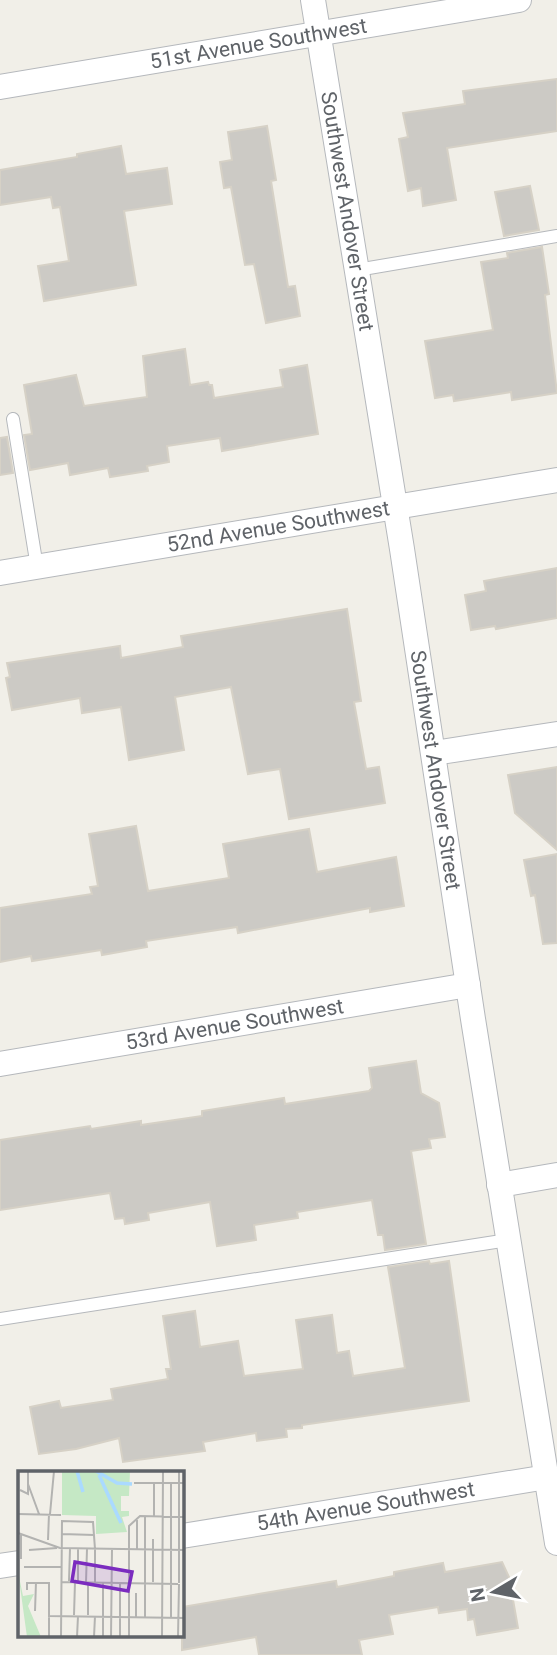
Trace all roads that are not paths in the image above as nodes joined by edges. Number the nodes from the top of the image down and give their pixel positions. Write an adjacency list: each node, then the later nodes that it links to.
1 (313, 0): 3 (street, Southwest Andover Street)
2 (519, 0): 3 (street, 51st Avenue Southwest)
3 (318, 34): 4 (street, 51st Avenue Southwest); 6 (street, Southwest Andover Street)
4 (0, 87)
5 (557, 236): 6 (lane)
6 (357, 270): 9 (street, Southwest Andover Street)
7 (13, 419): 10 (lane)
8 (557, 480): 9 (street, 52nd Avenue Southwest)
9 (396, 506): 10 (street, 52nd Avenue Southwest); 13 (street, Southwest Andover Street)
10 (37, 567): 11 (street, 52nd Avenue Southwest)
11 (0, 573)
12 (557, 734): 13 (street)
13 (434, 753): 14 (street, Southwest Andover Street)
14 (468, 985): 15 (street, 53rd Avenue Southwest); 17 (street, Southwest Andover Street)
15 (0, 1064)
16 (557, 1175): 17 (street)
17 (499, 1185): 18 (street, Southwest Andover Street)
18 (508, 1240): 19 (lane); 20 (street, Southwest Andover Street)
19 (0, 1319)
20 (547, 1477): 21 (street, 54th Avenue Southwest); 22 (street, Southwest Andover Street)
21 (184, 1536)
22 (557, 1544)
23 (18, 1563): 24 (street)
24 (0, 1566)

